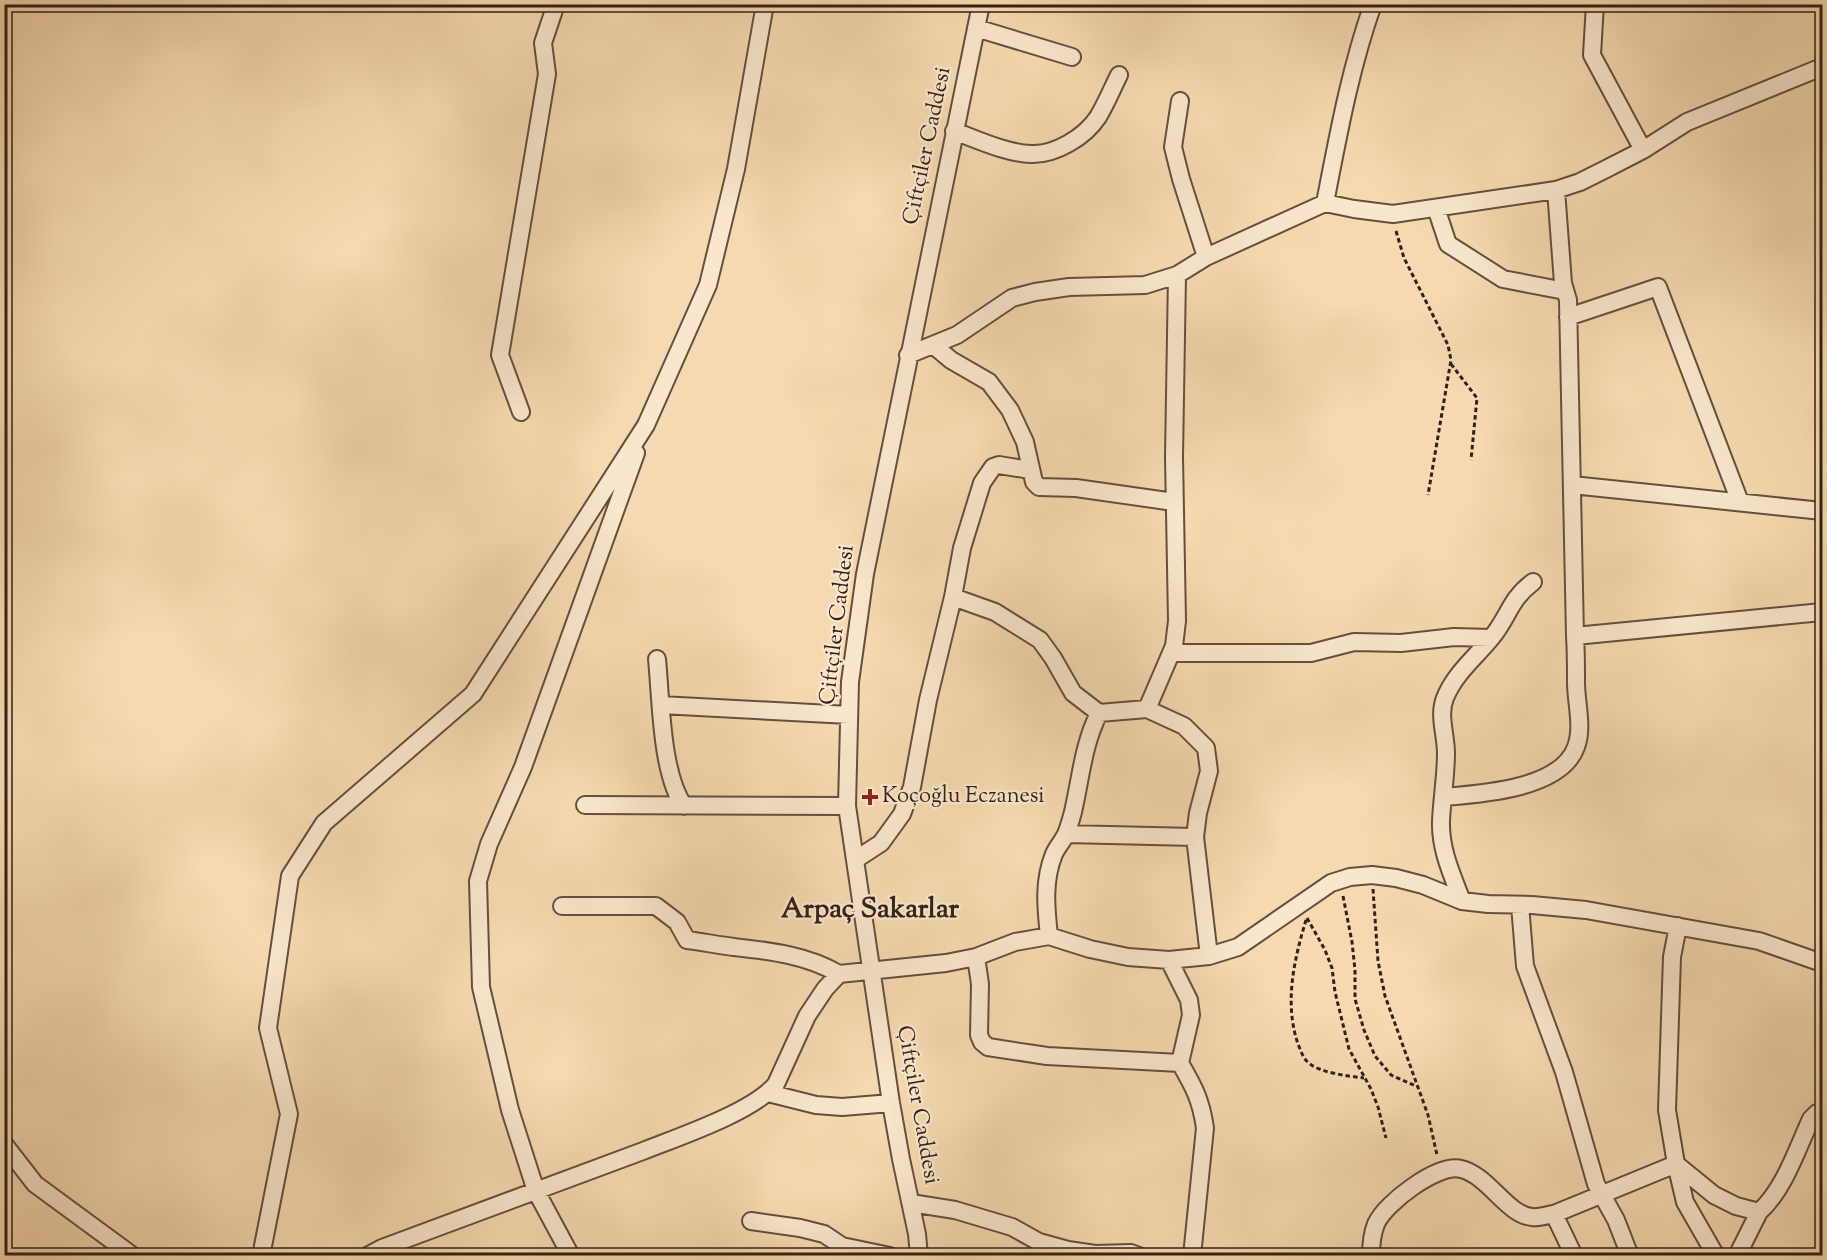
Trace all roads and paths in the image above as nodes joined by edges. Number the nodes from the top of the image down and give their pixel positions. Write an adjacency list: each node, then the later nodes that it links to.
1 (556, 4): 24 (street)
2 (765, 4): 25 (street)
3 (981, 4): 6 (street, Çiftçiler Caddesi)
4 (1373, 4): 14 (street)
5 (1595, 4): 12 (street)
6 (976, 28): 7 (street); 11 (street, Çiftçiler Caddesi)
7 (1072, 57)
8 (1822, 67): 12 (street)
9 (1119, 75): 11 (street)
10 (1180, 101): 17 (street)
11 (954, 131): 22 (street, Çiftçiler Caddesi)
12 (1642, 150): 13 (street)
13 (1556, 190): 15 (street); 19 (street)
14 (1325, 203): 16 (street); 17 (street)
15 (1436, 208): 16 (street); 19 (street)
16 (1393, 214): 23 (path)
17 (1206, 257): 18 (street)
18 (1177, 275): 21 (street); 30 (street)
19 (1565, 291): 20 (street)
20 (1568, 317): 28 (street); 31 (street)
21 (933, 345): 22 (street); 27 (street)
22 (908, 355): 43 (street, Çiftçiler Caddesi)
23 (1451, 364): 26 (path); 29 (path)
24 (521, 412)
25 (646, 425): 75 (street); 82 (street)
26 (1471, 460)
27 (1030, 470): 30 (street); 34 (street)
28 (1572, 485): 31 (street); 36 (street)
29 (1428, 495)
30 (1174, 502): 38 (street)
31 (1740, 502): 32 (street)
32 (1822, 511)
33 (1533, 582): 37 (street)
34 (953, 597): 42 (street); 50 (street)
35 (1822, 612): 36 (street)
36 (1575, 636): 44 (street)
37 (1491, 638): 38 (street); 44 (street)
38 (1172, 653): 41 (street)
39 (657, 659): 40 (street)
40 (661, 705): 43 (street); 46 (street)
41 (1147, 709): 42 (street); 49 (street)
42 (1099, 713): 48 (street)
43 (849, 715): 47 (street, Çiftçiler Caddesi)
44 (1443, 797): 53 (street)
45 (585, 805): 46 (street)
46 (684, 806): 47 (street)
47 (848, 806): 50 (street, Çiftçiler Caddesi)
48 (1066, 834): 49 (street); 58 (street)
49 (1195, 837): 59 (street)
50 (855, 860): 63 (street, Çiftçiler Caddesi)
51 (1372, 875): 52 (street); 53 (street); 67 (path)
52 (1340, 880): 56 (street); 67 (path)
53 (1462, 901): 54 (street)
54 (1520, 905): 57 (street); 76 (street)
55 (562, 906): 64 (street)
56 (1304, 911): 59 (street); 66 (path); 66 (path)
57 (1678, 926): 62 (street); 73 (street)
58 (1049, 936): 60 (street); 61 (street)
59 (1209, 956): 61 (street)
60 (976, 957): 63 (street); 65 (street)
61 (1169, 960): 65 (street)
62 (1822, 963)
63 (873, 972): 64 (street); 69 (street, Çiftçiler Caddesi)
64 (839, 974): 68 (street)
65 (1180, 1063): 88 (street)
66 (1364, 1078): 71 (path)
67 (1419, 1087): 74 (path)
68 (768, 1093): 69 (street); 75 (street)
69 (891, 1103): 77 (street, Çiftçiler Caddesi)
70 (1822, 1112): 78 (street)
71 (1386, 1138)
72 (4, 1144): 81 (street)
73 (1676, 1164): 76 (street); 78 (street); 92 (street)
74 (1440, 1172): 79 (street); 89 (street)
75 (536, 1191): 83 (street); 84 (street)
76 (1601, 1195): 79 (street); 91 (street)
77 (911, 1203): 86 (street, Çiftçiler Caddesi); 87 (street)
78 (1758, 1212): 93 (street)
79 (1554, 1214): 90 (street)
80 (751, 1221): 85 (street)
81 (133, 1256)
82 (261, 1256)
83 (367, 1256)
84 (571, 1256)
85 (890, 1256)
86 (919, 1256)
87 (1139, 1256)
88 (1192, 1256)
89 (1371, 1256)
90 (1575, 1256)
91 (1630, 1256)
92 (1716, 1256)
93 (1737, 1256)

